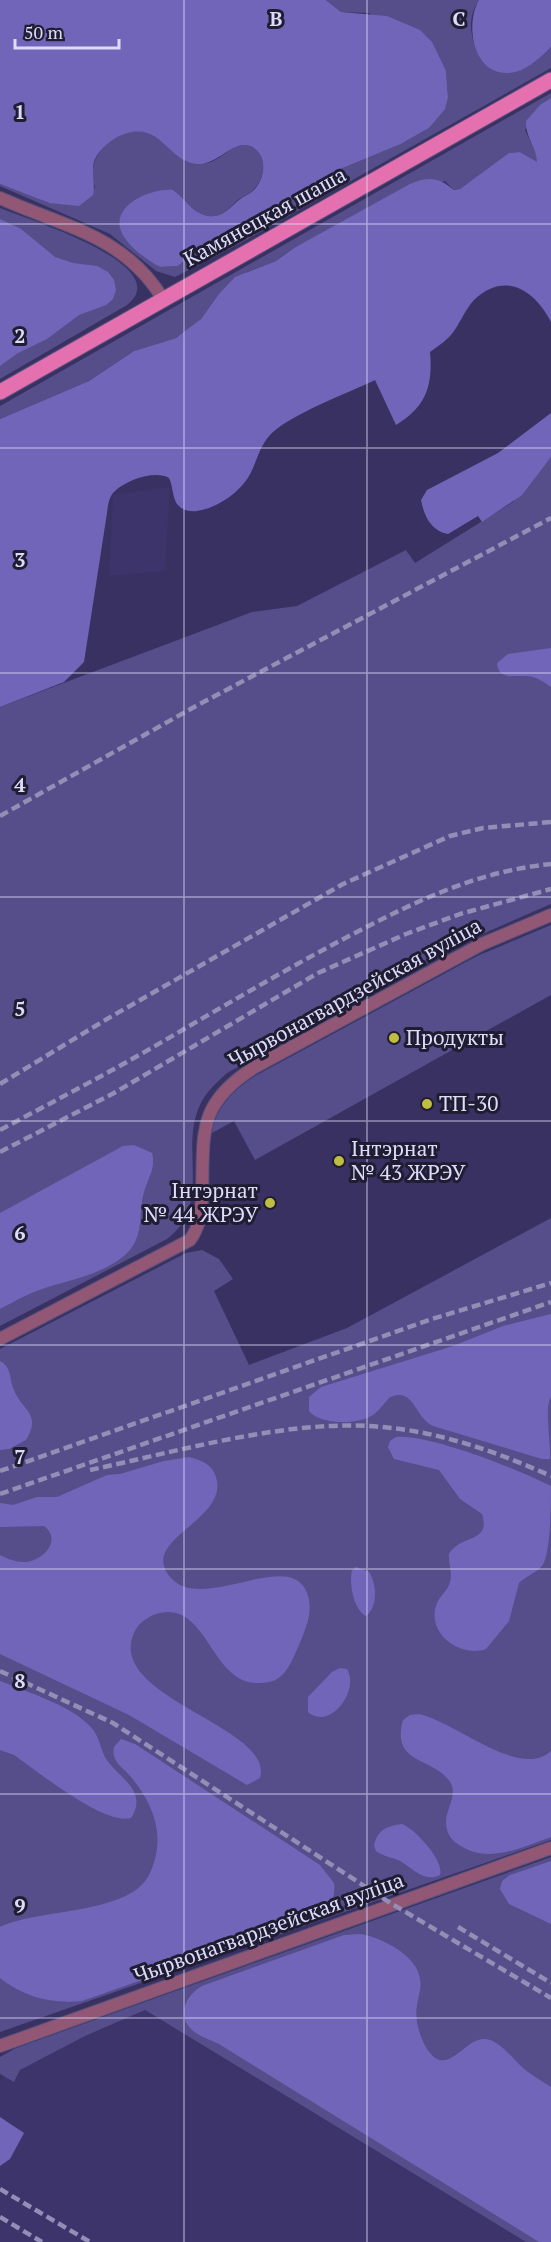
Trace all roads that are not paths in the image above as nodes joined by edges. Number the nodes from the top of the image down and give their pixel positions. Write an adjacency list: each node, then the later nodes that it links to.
1 (551, 80): 3 (main road, Камянецкая шаша)
2 (0, 198): 3 (street)
3 (163, 299): 4 (main road, Камянецкая шаша)
4 (0, 392)
5 (551, 915): 6 (street, Чырвонагвардзейская вуліца)
6 (0, 1339)
7 (551, 1848): 8 (street, Чырвонагвардзейская вуліца)
8 (0, 2046)

